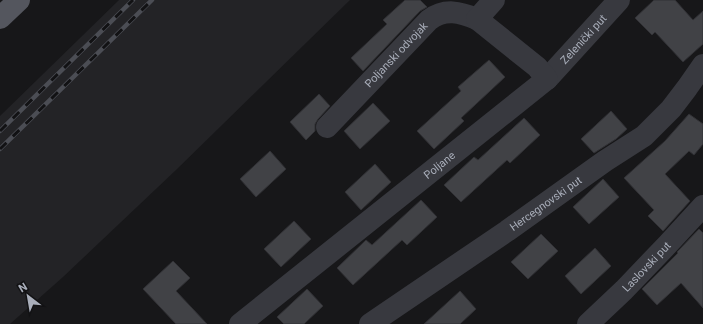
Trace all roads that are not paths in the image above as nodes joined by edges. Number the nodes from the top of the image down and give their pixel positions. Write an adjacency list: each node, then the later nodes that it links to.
1 (19, 0): 4 (main road)
2 (494, 0): 5 (street)
3 (619, 0): 7 (street, Zelenički put)
4 (0, 18)
5 (477, 19): 7 (street); 8 (street, Poljanski odvojak)
6 (703, 64): 11 (street, Hercegnovski put)
7 (547, 79): 10 (street, Poljane)
8 (327, 127)
9 (703, 206): 12 (street, Laslovski put)
10 (240, 324)
11 (370, 324)
12 (588, 324)

